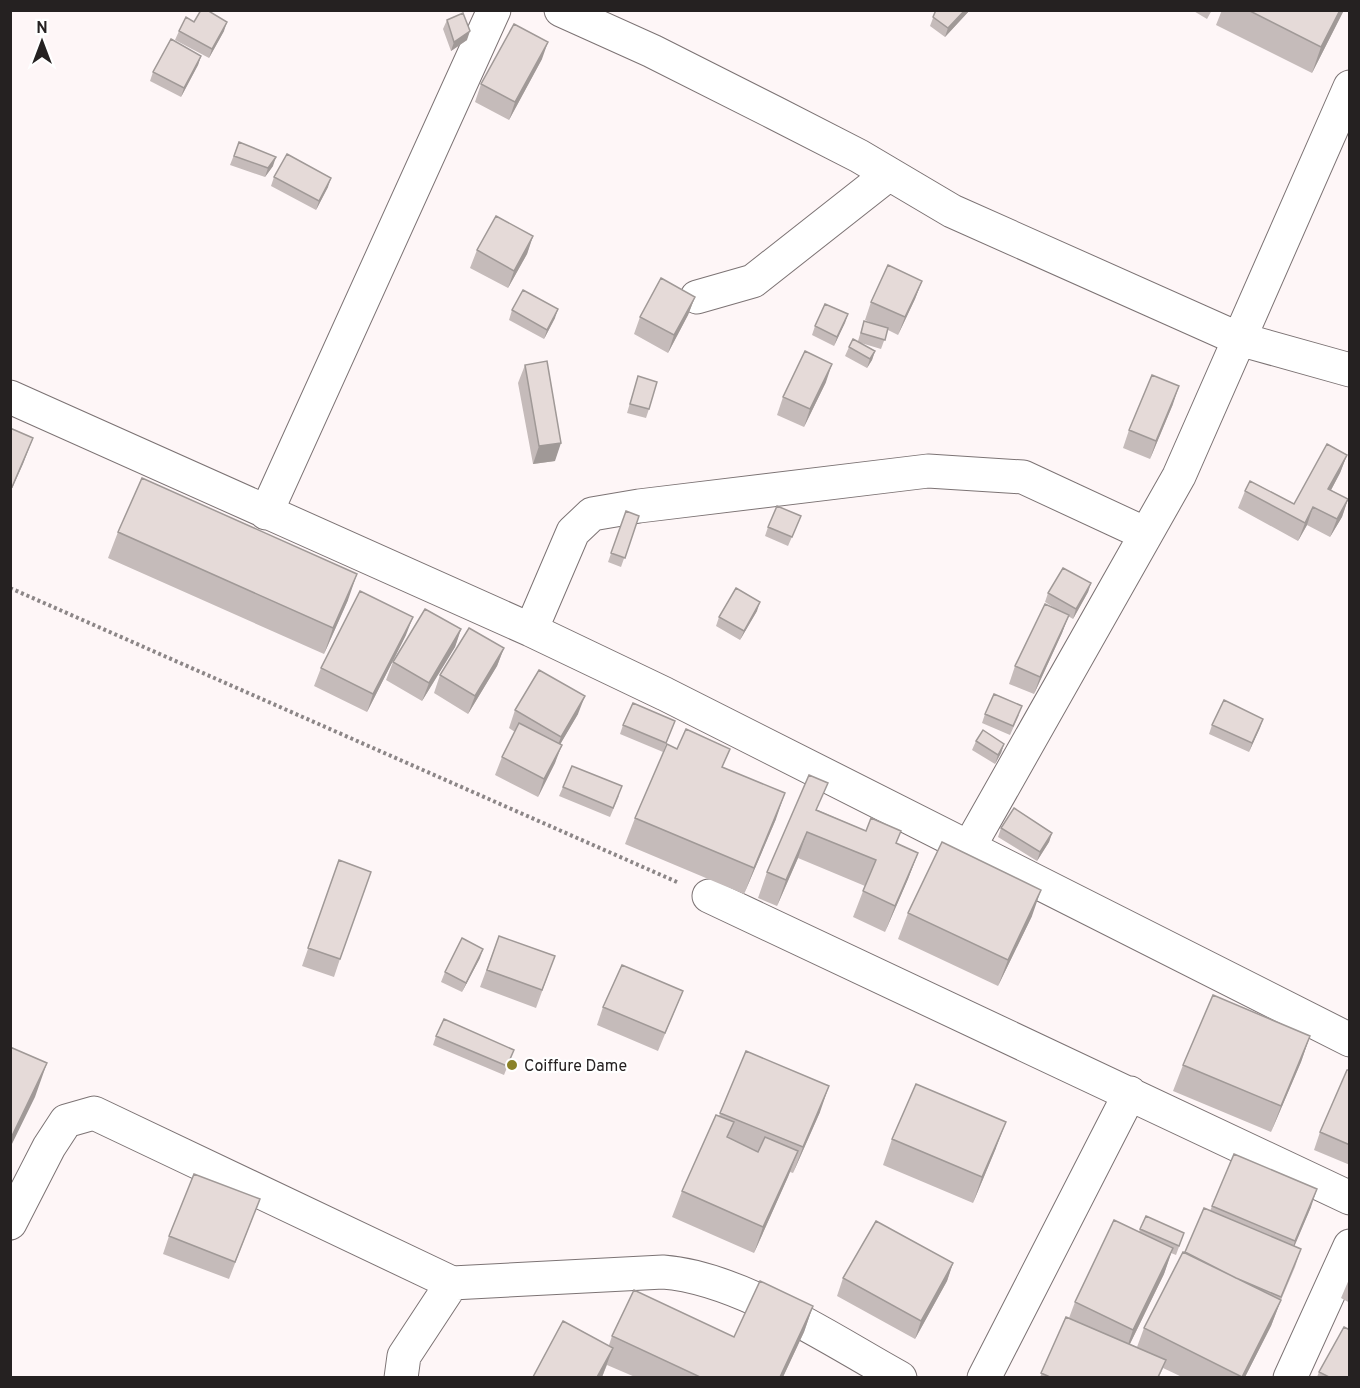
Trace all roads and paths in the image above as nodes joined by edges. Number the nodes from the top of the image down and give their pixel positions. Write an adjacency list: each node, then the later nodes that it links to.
1 (494, 10): 9 (street)
2 (561, 10): 4 (street)
3 (1350, 87): 6 (street)
4 (889, 174): 5 (street); 6 (street)
5 (697, 297)
6 (1239, 339): 7 (street); 10 (street)
7 (1350, 370)
8 (10, 397): 9 (street)
9 (266, 513): 12 (street)
10 (1146, 534): 12 (street); 13 (street)
11 (10, 588): 14 (path)
12 (531, 630): 13 (street)
13 (968, 849): 15 (street)
14 (709, 896): 16 (street)
15 (1350, 1040)
16 (1130, 1093): 17 (street); 23 (street)
17 (1350, 1198)
18 (10, 1223): 20 (street)
19 (1350, 1246): 24 (street)
20 (452, 1284): 21 (street); 22 (street)
21 (401, 1377)
22 (900, 1377)
23 (984, 1377)
24 (1290, 1377)

